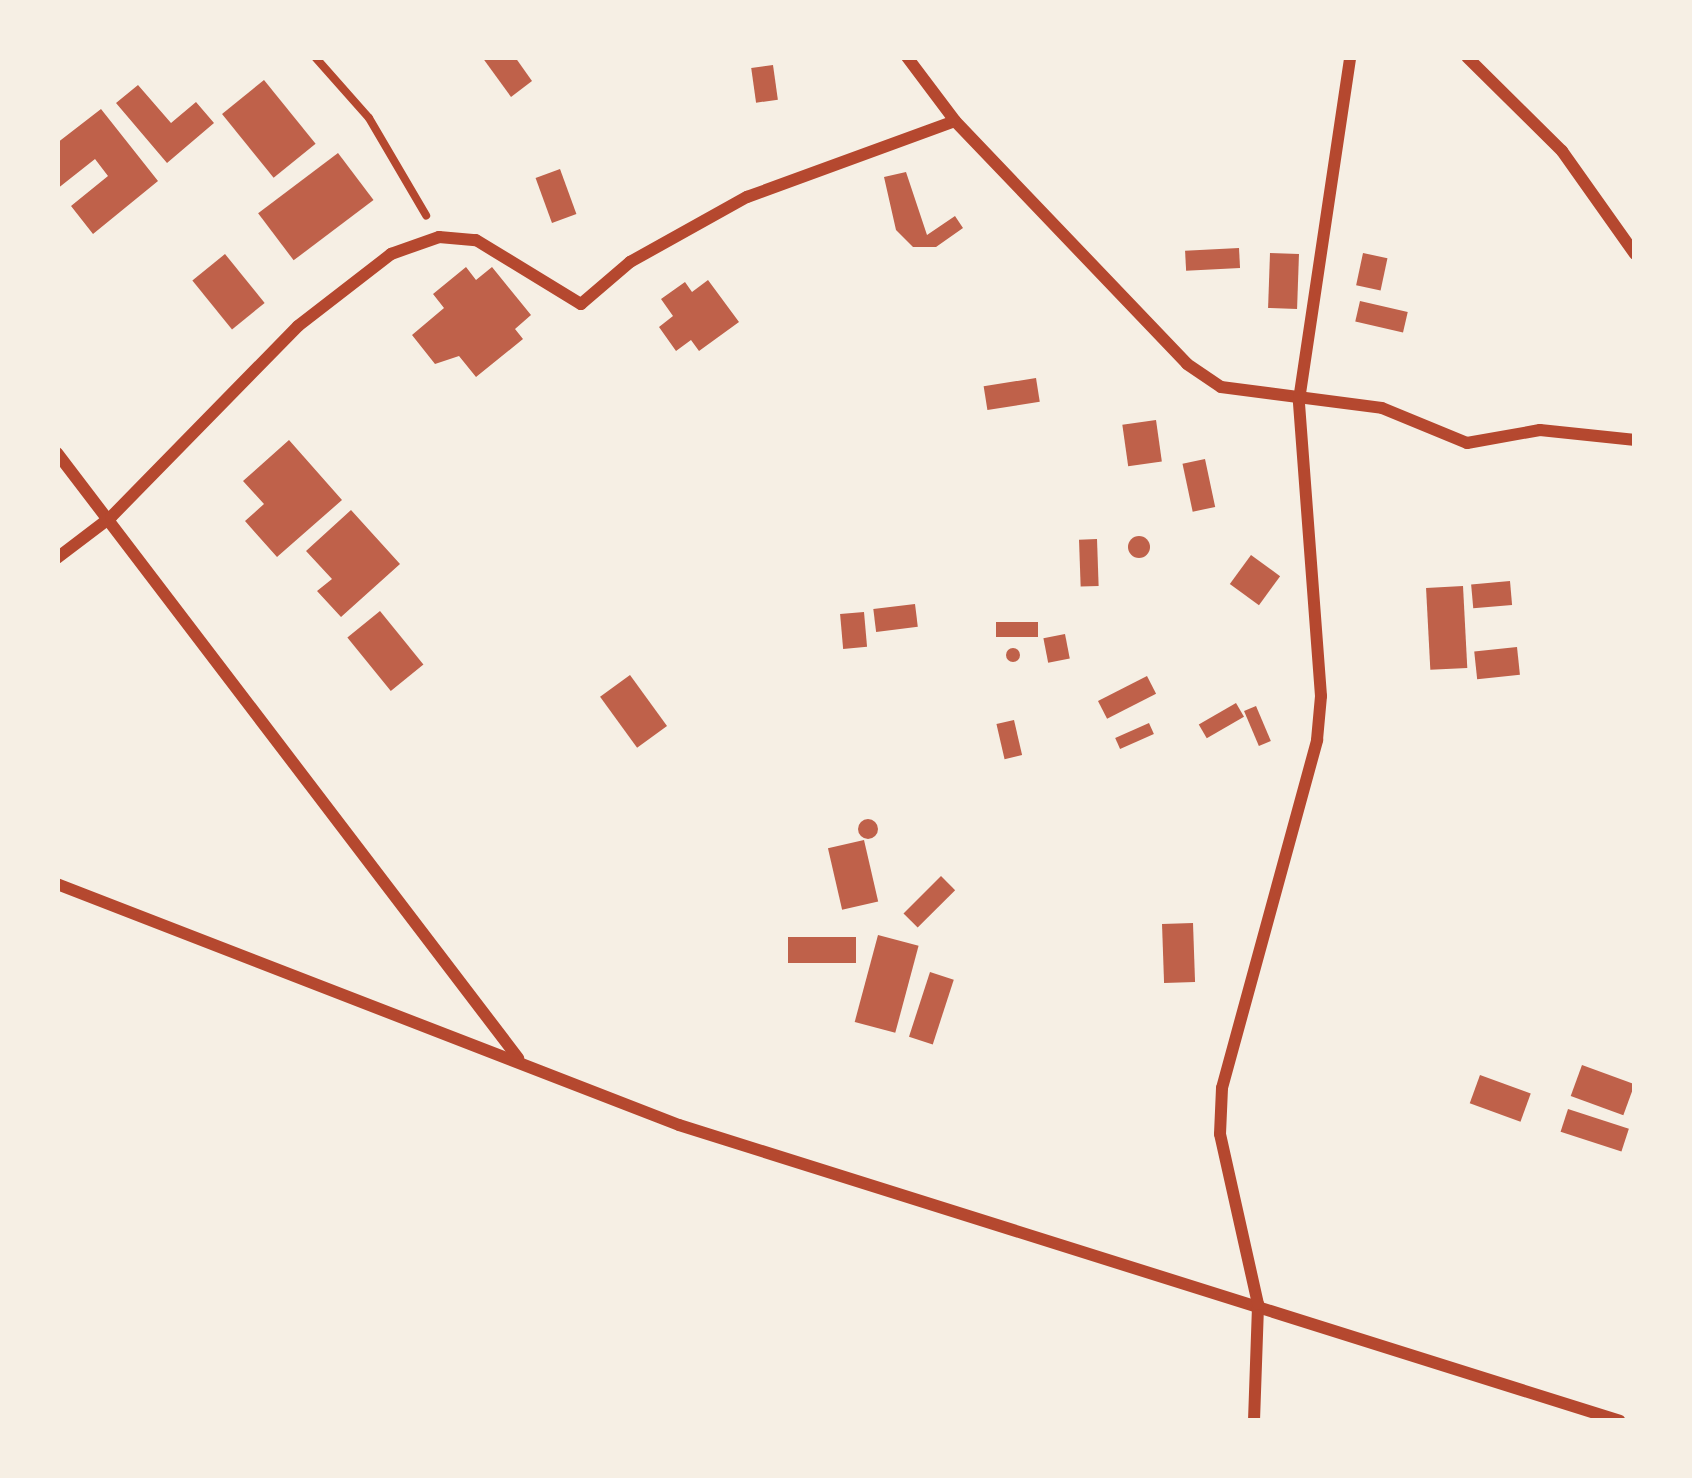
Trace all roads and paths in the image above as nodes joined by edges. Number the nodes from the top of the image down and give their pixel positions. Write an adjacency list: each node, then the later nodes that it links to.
1 (316, 57): 6 (path)
2 (907, 57): 5 (street)
3 (1350, 57): 8 (street)
4 (1467, 57): 7 (street)
5 (956, 121): 6 (street); 8 (street)
6 (439, 237): 11 (street)
7 (1635, 254)
8 (1299, 400): 9 (street); 15 (street)
9 (1635, 440)
10 (57, 453): 11 (street)
11 (111, 517): 12 (street); 14 (street)
12 (57, 558)
13 (57, 884): 14 (street)
14 (519, 1060): 15 (street)
15 (1258, 1304): 16 (street); 17 (street)
16 (1603, 1419): 18 (street)
17 (1254, 1421)
18 (1620, 1421)

